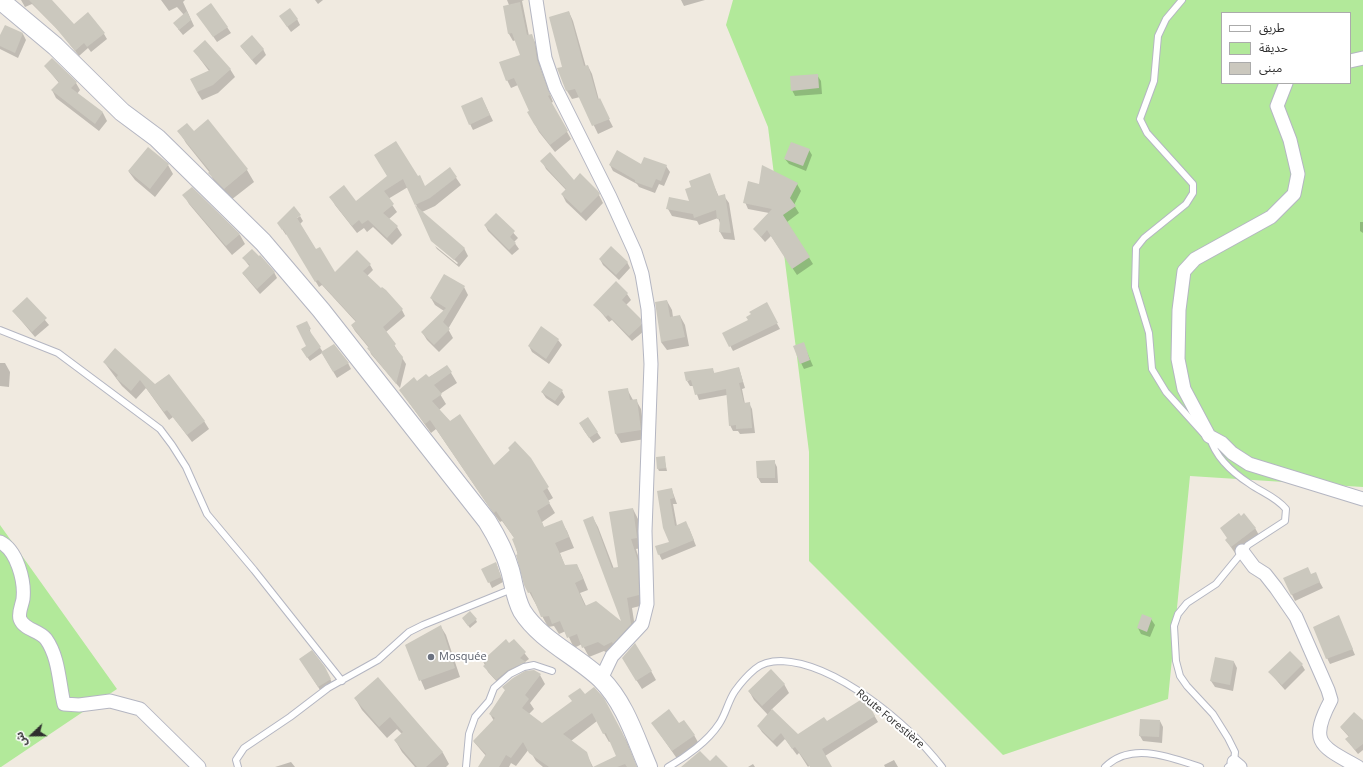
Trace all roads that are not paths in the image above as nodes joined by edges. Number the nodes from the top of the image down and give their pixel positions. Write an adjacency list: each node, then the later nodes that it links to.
1 (0, 0): 12 (street)
2 (536, 0): 14 (street)
3 (1182, 0): 8 (lane)
4 (1363, 58): 5 (street)
5 (1351, 62)
6 (1286, 84): 8 (street)
7 (0, 330): 15 (lane)
8 (1209, 436): 9 (street); 11 (lane)
9 (1363, 499)
10 (0, 542): 17 (street)
11 (1242, 551): 16 (lane); 25 (street)
12 (514, 589): 14 (street); 15 (lane)
13 (552, 671): 19 (lane)
14 (601, 679): 20 (street)
15 (342, 681): 18 (lane)
16 (1234, 765)
17 (199, 767)
18 (238, 767)
19 (466, 767)
20 (648, 767)
21 (668, 767): 22 (lane, Route Forestière)
22 (942, 767)
23 (1106, 767): 24 (lane)
24 (1200, 767)
25 (1358, 767)

